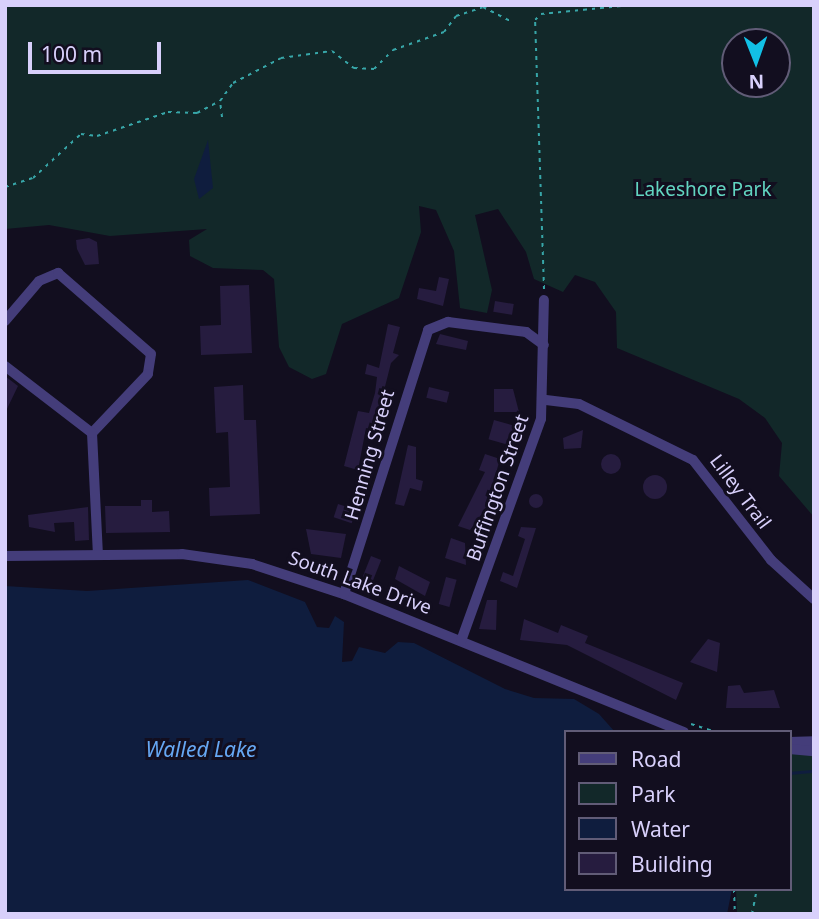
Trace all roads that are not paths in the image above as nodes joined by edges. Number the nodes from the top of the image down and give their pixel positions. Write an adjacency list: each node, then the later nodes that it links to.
1 (544, 300): 3 (street, Buffington Street)
2 (5, 321): 6 (street)
3 (544, 345): 5 (street, Buffington Street); 9 (street, Henning Street)
4 (5, 366): 6 (street)
5 (546, 400): 10 (street, Lilley Trail); 11 (street, Buffington Street)
6 (92, 433): 7 (street)
7 (98, 555): 8 (street, South Lake Drive); 9 (street, South Lake Drive)
8 (5, 556)
9 (344, 594): 11 (street, South Lake Drive)
10 (814, 598)
11 (461, 640): 12 (street, South Lake Drive)
12 (679, 730)
13 (814, 741): 14 (street)
14 (791, 742)
15 (791, 749): 16 (street)
16 (814, 751)

